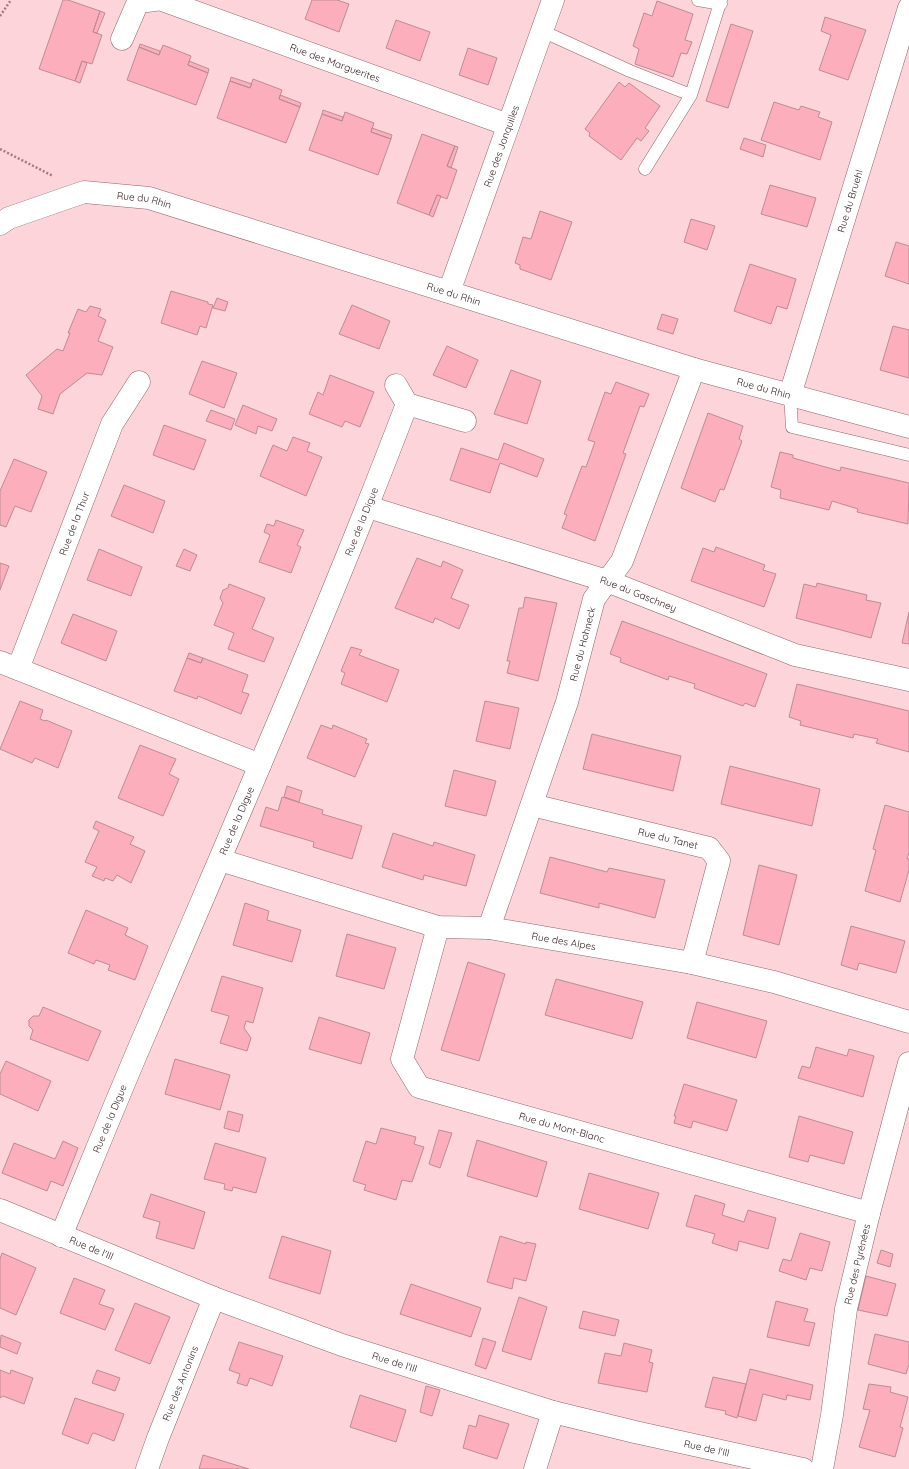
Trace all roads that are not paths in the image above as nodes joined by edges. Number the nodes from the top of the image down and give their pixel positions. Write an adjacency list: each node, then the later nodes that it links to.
1 (155, 0): 8 (street)
2 (162, 0): 10 (street, Rue des Marguerites)
3 (553, 0): 7 (street, Rue des Jonquilles)
4 (698, 0): 5 (lane)
5 (721, 2): 9 (lane)
6 (909, 8): 17 (street, Rue du Bruehl)
7 (542, 31): 9 (lane); 10 (street, Rue des Jonquilles)
8 (122, 39)
9 (691, 95): 11 (lane)
10 (508, 125): 13 (street, Rue des Jonquilles)
11 (645, 169)
12 (0, 224): 13 (street, Rue du Rhin)
13 (449, 292): 14 (street, Rue du Rhin)
14 (694, 368): 17 (street, Rue du Rhin); 23 (street, Rue du Hohneck)
15 (139, 382): 24 (street, Rue de la Thur)
16 (396, 385): 18 (street)
17 (790, 395): 20 (street, Rue du Rhin); 21 (lane)
18 (407, 404): 19 (street); 22 (street, Rue de la Digue)
19 (466, 421)
20 (909, 426)
21 (909, 455)
22 (368, 506): 23 (street, Rue du Gaschney); 26 (street, Rue de la Digue)
23 (607, 581): 25 (street, Rue du Gaschney); 27 (street, Rue du Hohneck)
24 (9, 666): 26 (street, Rue de la Thur)
25 (909, 680)
26 (260, 765): 28 (street, Rue de la Digue)
27 (532, 805): 30 (street, Rue du Hohneck); 31 (street, Rue du Tanet)
28 (220, 860): 29 (street, Rue des Alpes); 36 (street, Rue de la Digue)
29 (438, 927): 30 (street, Rue des Alpes); 35 (street, Rue du Mont-Blanc)
30 (489, 928): 31 (street, Rue des Alpes)
31 (692, 963): 32 (street, Rue des Alpes)
32 (909, 1022)
33 (909, 1063): 35 (street, Rue des Pyrénées)
34 (0, 1210): 36 (street, Rue de l'Ill)
35 (869, 1213): 42 (street, Rue des Pyrénées)
36 (61, 1236): 37 (street, Rue de l'Ill)
37 (214, 1298): 38 (street, Rue de l'Ill); 39 (street, Rue des Antonins)
38 (553, 1412): 40 (street); 41 (street, Rue de l'Ill)
39 (147, 1469)
40 (535, 1469)
41 (803, 1469)
42 (822, 1469)

